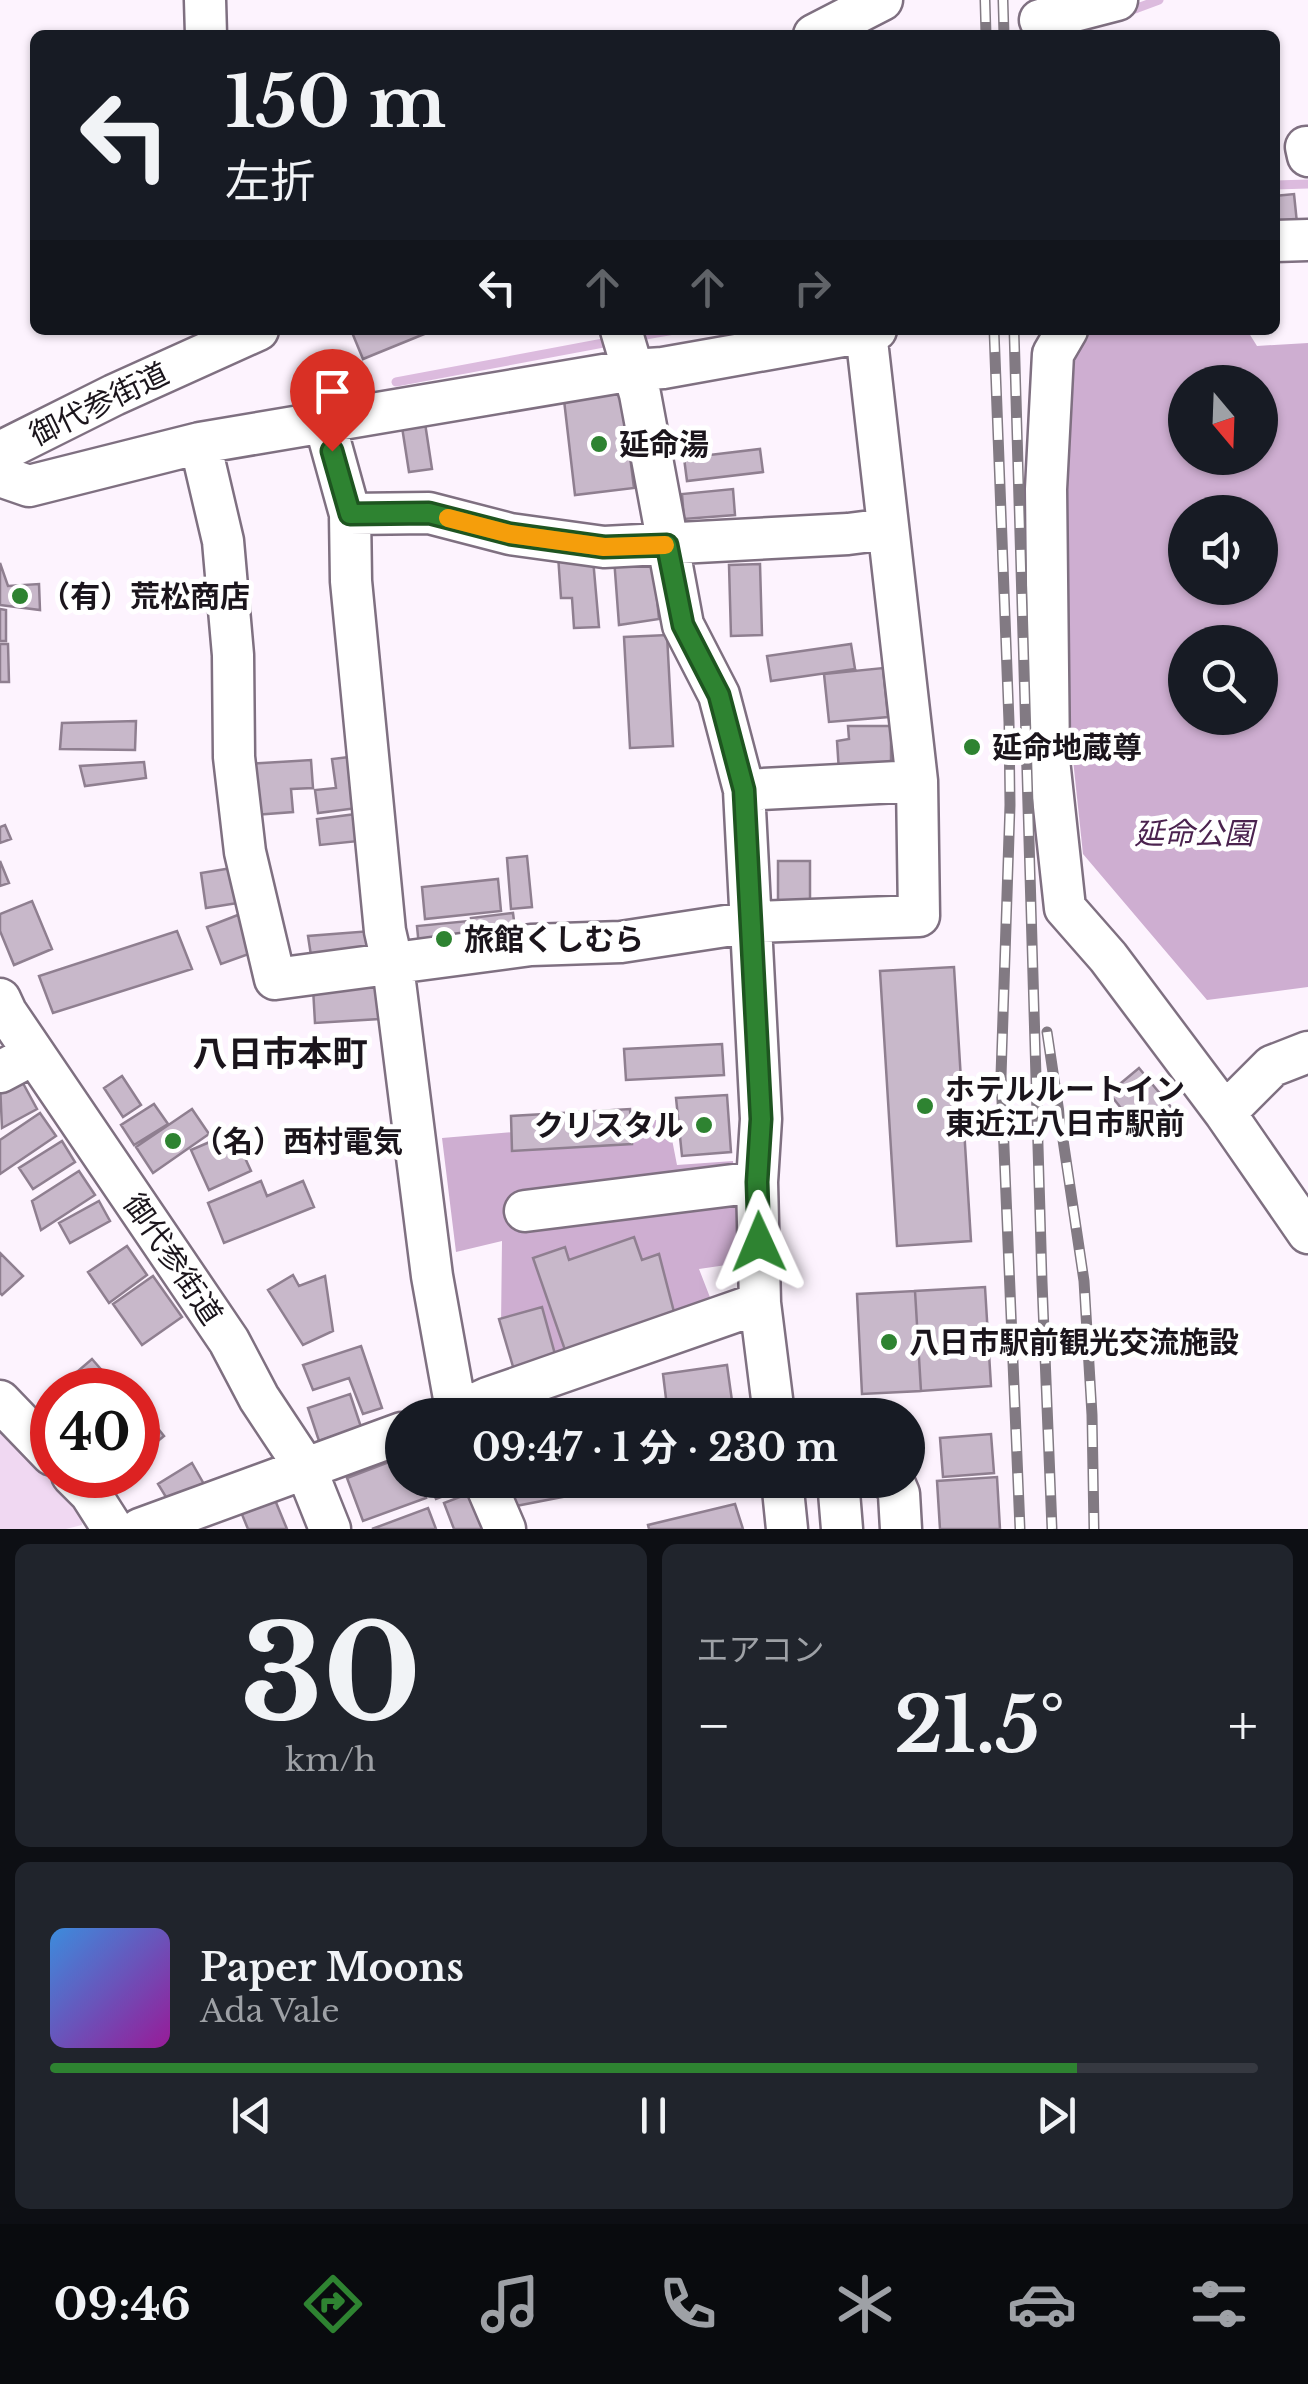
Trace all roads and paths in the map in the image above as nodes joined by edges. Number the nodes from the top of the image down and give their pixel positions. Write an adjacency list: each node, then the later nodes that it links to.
1 (205, 0): 5 (street)
2 (882, 0): 6 (street)
3 (1117, 0): 4 (street)
4 (1043, 18)
5 (206, 30)
6 (824, 30)
7 (1308, 240): 8 (street)
8 (1280, 241)
9 (244, 335): 17 (street, 御代参街道)
10 (622, 335): 14 (street)
11 (849, 335): 14 (street)
12 (871, 335): 20 (street)
13 (1064, 335): 29 (street)
14 (633, 370): 15 (street); 21 (street)
15 (324, 420): 16 (street); 19 (street)
16 (200, 443): 18 (street); 25 (street)
17 (0, 452)
18 (0, 476)
19 (350, 514): 21 (street); 25 (street)
20 (887, 529): 21 (street); 22 (street)
21 (667, 545): 23 (street)
22 (917, 781): 23 (street); 24 (street)
23 (744, 790): 24 (street)
24 (752, 922): 25 (street); 30 (street)
25 (393, 966): 34 (street)
26 (0, 999): 28 (street, 御代参街道)
27 (1308, 1052): 29 (street)
28 (17, 1063): 40 (street, 御代参街道)
29 (1226, 1112): 32 (street)
30 (757, 1182): 31 (street); 33 (street)
31 (525, 1211)
32 (1308, 1233)
33 (760, 1303): 35 (street); 36 (street)
34 (452, 1398)
35 (488, 1398)
36 (772, 1398)
37 (0, 1401): 38 (street)
38 (30, 1432)
39 (385, 1439): 40 (street)
40 (306, 1469): 47 (street); 48 (street, 御代参街道)
41 (93, 1498): 46 (street)
42 (492, 1498): 49 (street)
43 (784, 1498): 50 (street)
44 (839, 1498): 51 (street)
45 (899, 1498): 52 (street)
46 (113, 1529)
47 (140, 1529)
48 (330, 1529)
49 (505, 1529)
50 (787, 1529)
51 (842, 1529)
52 (901, 1529)

